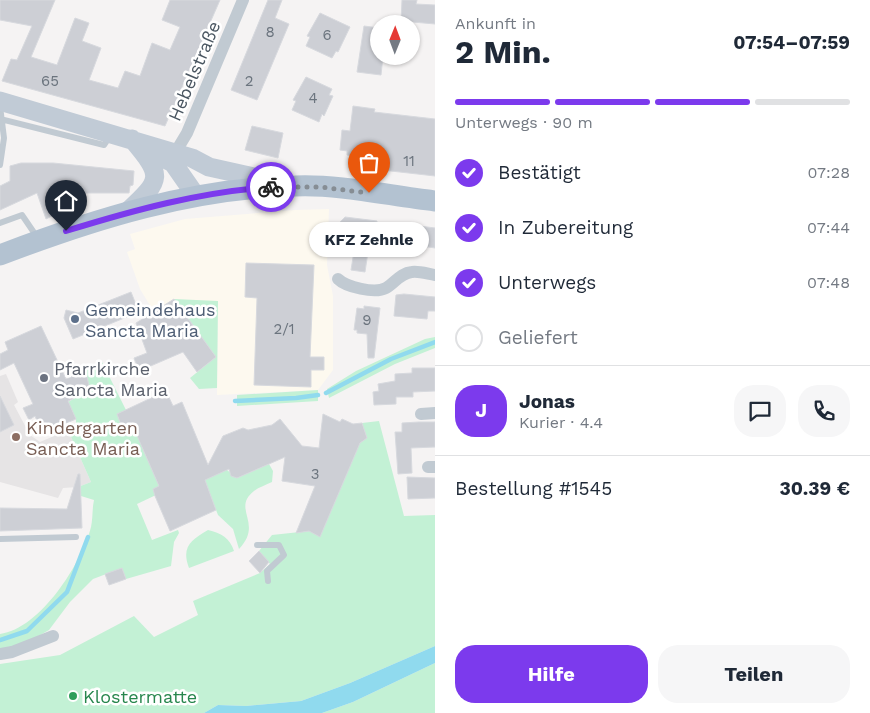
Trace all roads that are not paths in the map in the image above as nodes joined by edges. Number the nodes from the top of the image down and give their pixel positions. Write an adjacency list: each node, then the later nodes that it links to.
1 (243, 0): 7 (street, Hebelstraße)
2 (0, 106): 3 (lane)
3 (1, 112): 4 (lane); 5 (street)
4 (2, 131): 6 (lane)
5 (132, 139): 7 (street); 10 (street); 12 (street)
6 (2, 151): 8 (lane)
7 (175, 153): 9 (street); 10 (street)
8 (0, 165)
9 (296, 186): 10 (main road); 11 (main road)
10 (196, 196): 12 (main road)
11 (435, 201)
12 (127, 212): 14 (main road)
13 (0, 223): 14 (lane)
14 (39, 240): 15 (main road)
15 (0, 255)
16 (435, 275): 17 (street)
17 (338, 280)
18 (435, 413): 19 (street)
19 (421, 414)
20 (76, 537): 21 (lane)
21 (0, 539)
22 (257, 545): 23 (lane)
23 (268, 581)
24 (53, 636): 25 (street)
25 (0, 654)

